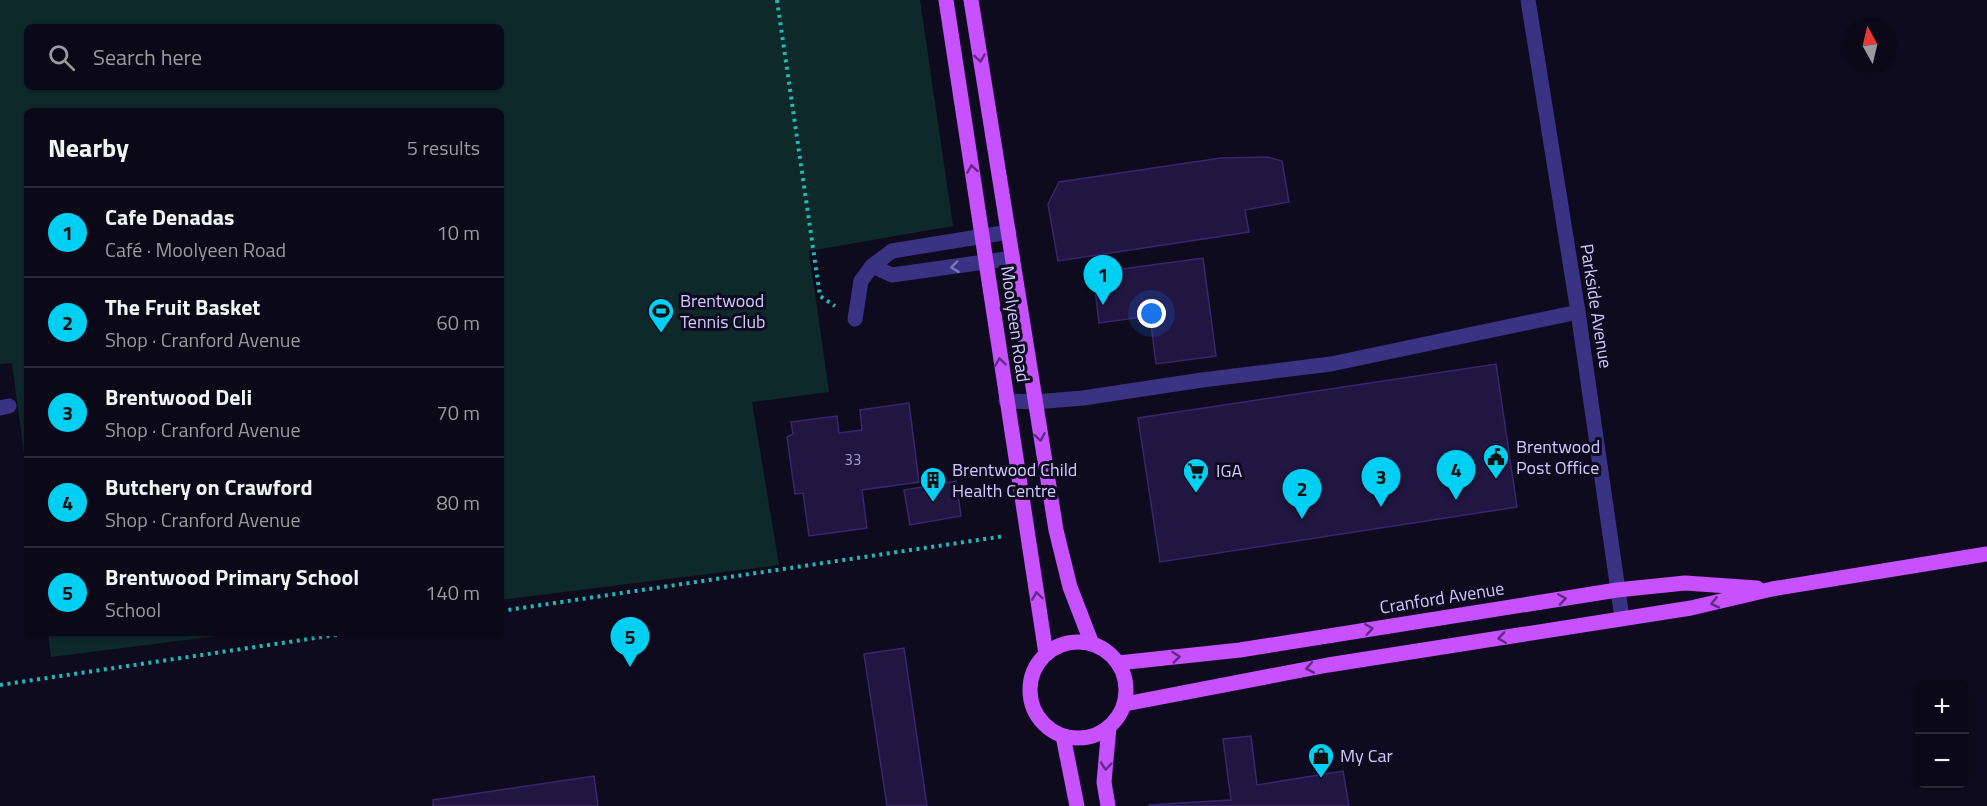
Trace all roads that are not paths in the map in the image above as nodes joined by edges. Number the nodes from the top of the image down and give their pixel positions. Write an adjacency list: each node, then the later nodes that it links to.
1 (946, 0): 5 (main road, Moolyeen Road, one-way to 1)
2 (970, 0): 4 (main road, Moolyeen Road, one-way to 4)
3 (1528, 0): 9 (street, Parkside Avenue)
4 (1009, 232): 5 (street); 6 (main road, Moolyeen Road)
5 (982, 236): 7 (main road, Moolyeen Road); 8 (street)
6 (1013, 258): 7 (street); 12 (main road, Moolyeen Road)
7 (986, 263): 8 (street, one-way to 8); 11 (main road, Moolyeen Road, one-way to 7)
8 (872, 266): 10 (street)
9 (1578, 312): 12 (street); 15 (street, Parkside Avenue)
10 (855, 319)
11 (1006, 400): 12 (street); 18 (main road, Moolyeen Road, one-way to 11)
12 (1035, 402): 17 (main road, Moolyeen Road, one-way to 17)
13 (1987, 554): 14 (main road, Cranford Avenue)
14 (1772, 589): 15 (main road, Cranford Avenue); 16 (main road, Cranford Avenue, one-way to 16)
15 (1617, 590): 16 (street, Parkside Avenue); 19 (main road, Cranford Avenue, one-way to 15)
16 (1622, 618): 20 (main road, Cranford Avenue, one-way to 20)
17 (1092, 644): 18 (main road); 19 (main road)
18 (1046, 654): 22 (main road)
19 (1118, 663): 20 (main road)
20 (1125, 704): 21 (main road)
21 (1109, 727): 22 (main road); 24 (main road, one-way to 24)
22 (1063, 736): 23 (main road)
23 (1077, 806)
24 (1108, 806)

